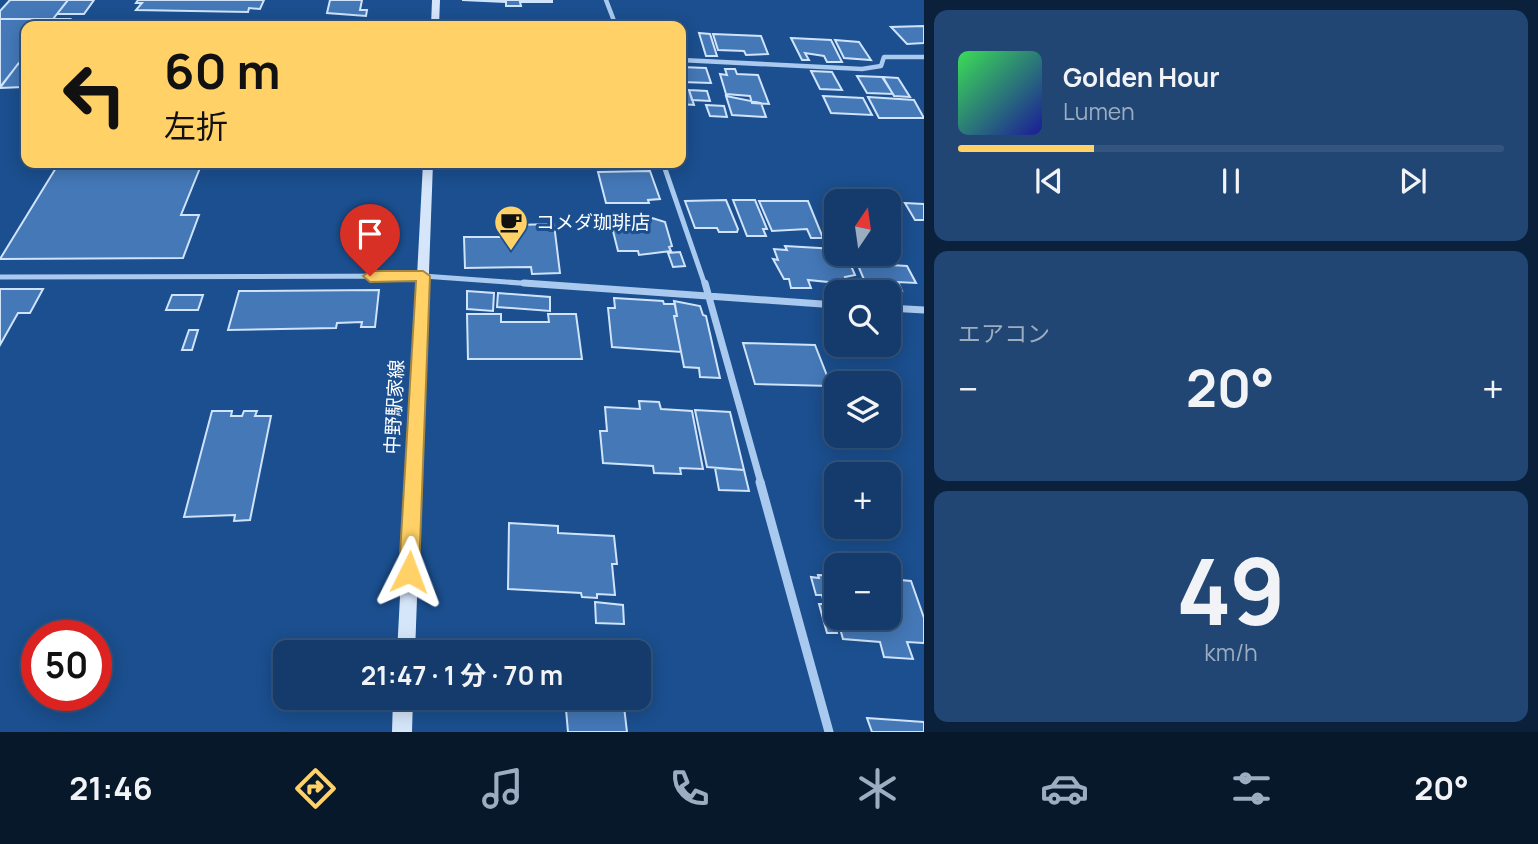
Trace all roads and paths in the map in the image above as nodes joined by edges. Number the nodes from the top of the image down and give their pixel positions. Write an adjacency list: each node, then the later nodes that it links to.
1 (436, 0): 3 (main road)
2 (606, 0): 4 (street)
3 (435, 21)
4 (614, 21)
5 (924, 57): 6 (street)
6 (686, 60)
7 (428, 168): 9 (main road, 中野駅家線)
8 (665, 168): 11 (street)
9 (423, 276): 10 (street); 11 (street); 15 (main road, 中野駅家線)
10 (0, 277)
11 (710, 298): 12 (street); 18 (street)
12 (824, 304)
13 (901, 309): 14 (street)
14 (924, 310)
15 (407, 640)
16 (403, 710): 17 (main road)
17 (402, 732)
18 (830, 732)

